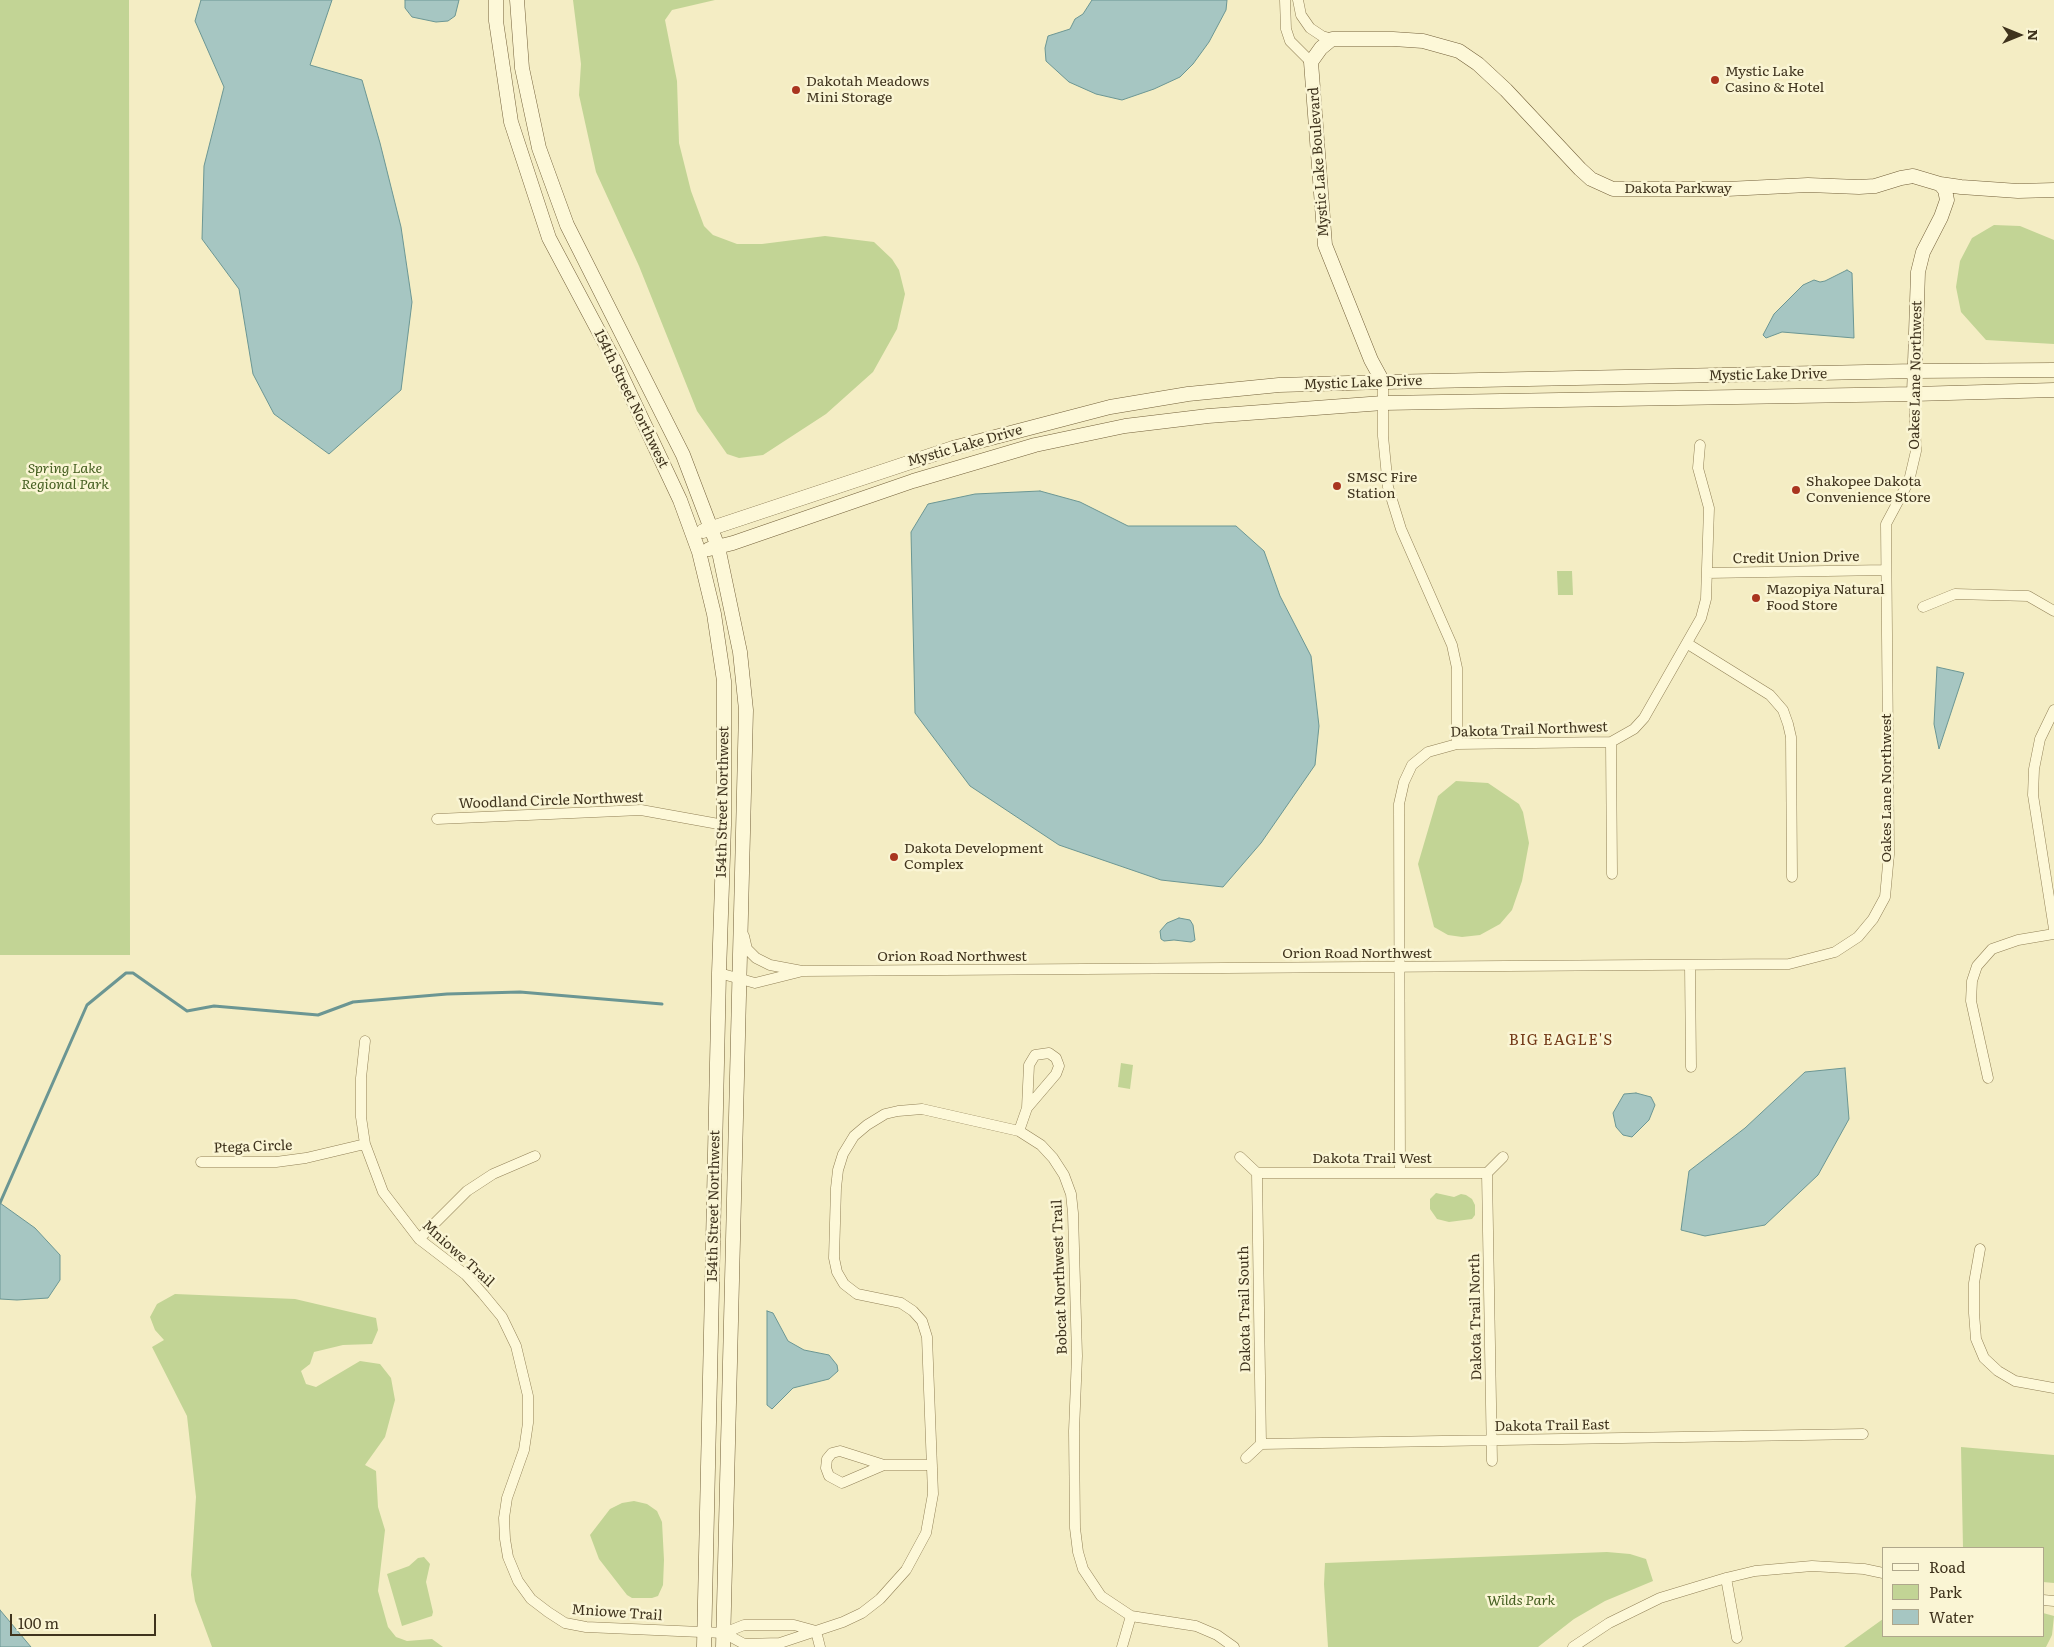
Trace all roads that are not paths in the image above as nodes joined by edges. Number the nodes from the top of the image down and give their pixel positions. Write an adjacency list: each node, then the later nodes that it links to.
1 (496, 0): 17 (street, 154th Street Northwest)
2 (517, 0): 16 (street, 154th Street Northwest)
3 (1285, 0): 6 (street)
4 (1298, 0): 5 (street)
5 (1332, 39): 6 (street); 7 (street, Dakota Parkway)
6 (1311, 62): 11 (street, Mystic Lake Boulevard)
7 (1940, 184): 8 (street, Dakota Parkway); 10 (street, Oakes Lane Northwest)
8 (2054, 190)
9 (2054, 370): 10 (street, Mystic Lake Drive)
10 (1915, 371): 11 (street, Mystic Lake Drive); 13 (street, Oakes Lane Northwest)
11 (1383, 382): 14 (street); 16 (street, Mystic Lake Drive)
12 (2054, 390): 13 (street, Mystic Lake Drive)
13 (1914, 394): 14 (street, Mystic Lake Drive); 20 (street, Oakes Lane Northwest)
14 (1383, 403): 18 (street, Mystic Lake Drive); 27 (street)
15 (1700, 446): 21 (street, Dakota Trail Northwest)
16 (711, 529): 17 (street, Mystic Lake Drive); 18 (street, 154th Street Northwest)
17 (693, 534): 19 (street, 154th Street Northwest)
18 (718, 547): 19 (street, Mystic Lake Drive); 33 (street, 154th Street Northwest)
19 (699, 552): 29 (street, 154th Street Northwest)
20 (1886, 570): 21 (street, Credit Union Drive); 32 (street, Oakes Lane Northwest)
21 (1707, 572): 24 (street, Dakota Trail Northwest)
22 (1923, 607): 23 (street)
23 (2054, 611)
24 (1688, 644): 26 (street, Dakota Trail Northwest); 31 (street)
25 (2054, 710): 34 (street)
26 (1611, 742): 27 (street, Dakota Trail Northwest); 30 (street)
27 (1457, 744): 37 (street, Dakota Trail Northwest)
28 (437, 819): 29 (street, Woodland Circle Northwest)
29 (724, 825): 39 (street, 154th Street Northwest)
30 (1612, 874)
31 (1792, 877)
32 (1885, 897): 36 (street, Orion Road Northwest)
33 (740, 924): 38 (street, Orion Road Northwest); 40 (street, 154th Street Northwest)
34 (2054, 929)
35 (2054, 934): 43 (street)
36 (1690, 966): 37 (street, Orion Road Northwest); 42 (street)
37 (1400, 967): 38 (street, Orion Road Northwest); 52 (street, Dakota Trail Northwest)
38 (802, 971): 40 (street, Orion Road Northwest)
39 (719, 973): 40 (street, Orion Road Northwest); 68 (street, 154th Street Northwest)
40 (740, 979): 70 (street, 154th Street Northwest)
41 (365, 1041): 46 (street, Mniowe Trail)
42 (1691, 1067)
43 (1988, 1078)
44 (1027, 1108): 44 (street); 45 (street)
45 (1019, 1131): 63 (street, Bobcat Northwest Trail); 66 (street, Bobcat Northwest Trail)
46 (365, 1144): 50 (street, Ptega Circle); 54 (street, Mniowe Trail)
47 (536, 1156): 54 (street)
48 (1240, 1157): 51 (street)
49 (1502, 1157): 53 (street)
50 (201, 1162)
51 (1257, 1173): 52 (street, Dakota Trail West); 59 (street, Dakota Trail South)
52 (1400, 1173): 53 (street, Dakota Trail West)
53 (1487, 1173): 58 (street, Dakota Trail North)
54 (419, 1239): 68 (street, Mniowe Trail)
55 (1980, 1249): 56 (street)
56 (2054, 1388)
57 (1864, 1434): 58 (street, Dakota Trail East)
58 (1492, 1441): 59 (street, Dakota Trail East); 61 (street, Dakota Trail North)
59 (1261, 1444): 60 (street)
60 (1246, 1458)
61 (1492, 1461)
62 (884, 1465): 62 (street); 63 (street)
63 (932, 1465): 67 (street, Bobcat Northwest Trail)
64 (1882, 1573): 65 (street)
65 (1726, 1578): 69 (street); 75 (street)
66 (1131, 1616): 73 (street); 74 (street, Bobcat Northwest Trail)
67 (816, 1631): 70 (street, Bobcat Northwest Trail); 70 (street, Bobcat Northwest Trail); 72 (street)
68 (704, 1632): 70 (street, Bobcat Northwest Trail); 71 (street, 154th Street Northwest)
69 (1737, 1638)
70 (724, 1640)
71 (704, 1647)
72 (820, 1647)
73 (1122, 1647)
74 (1234, 1647)
75 (1573, 1647)

